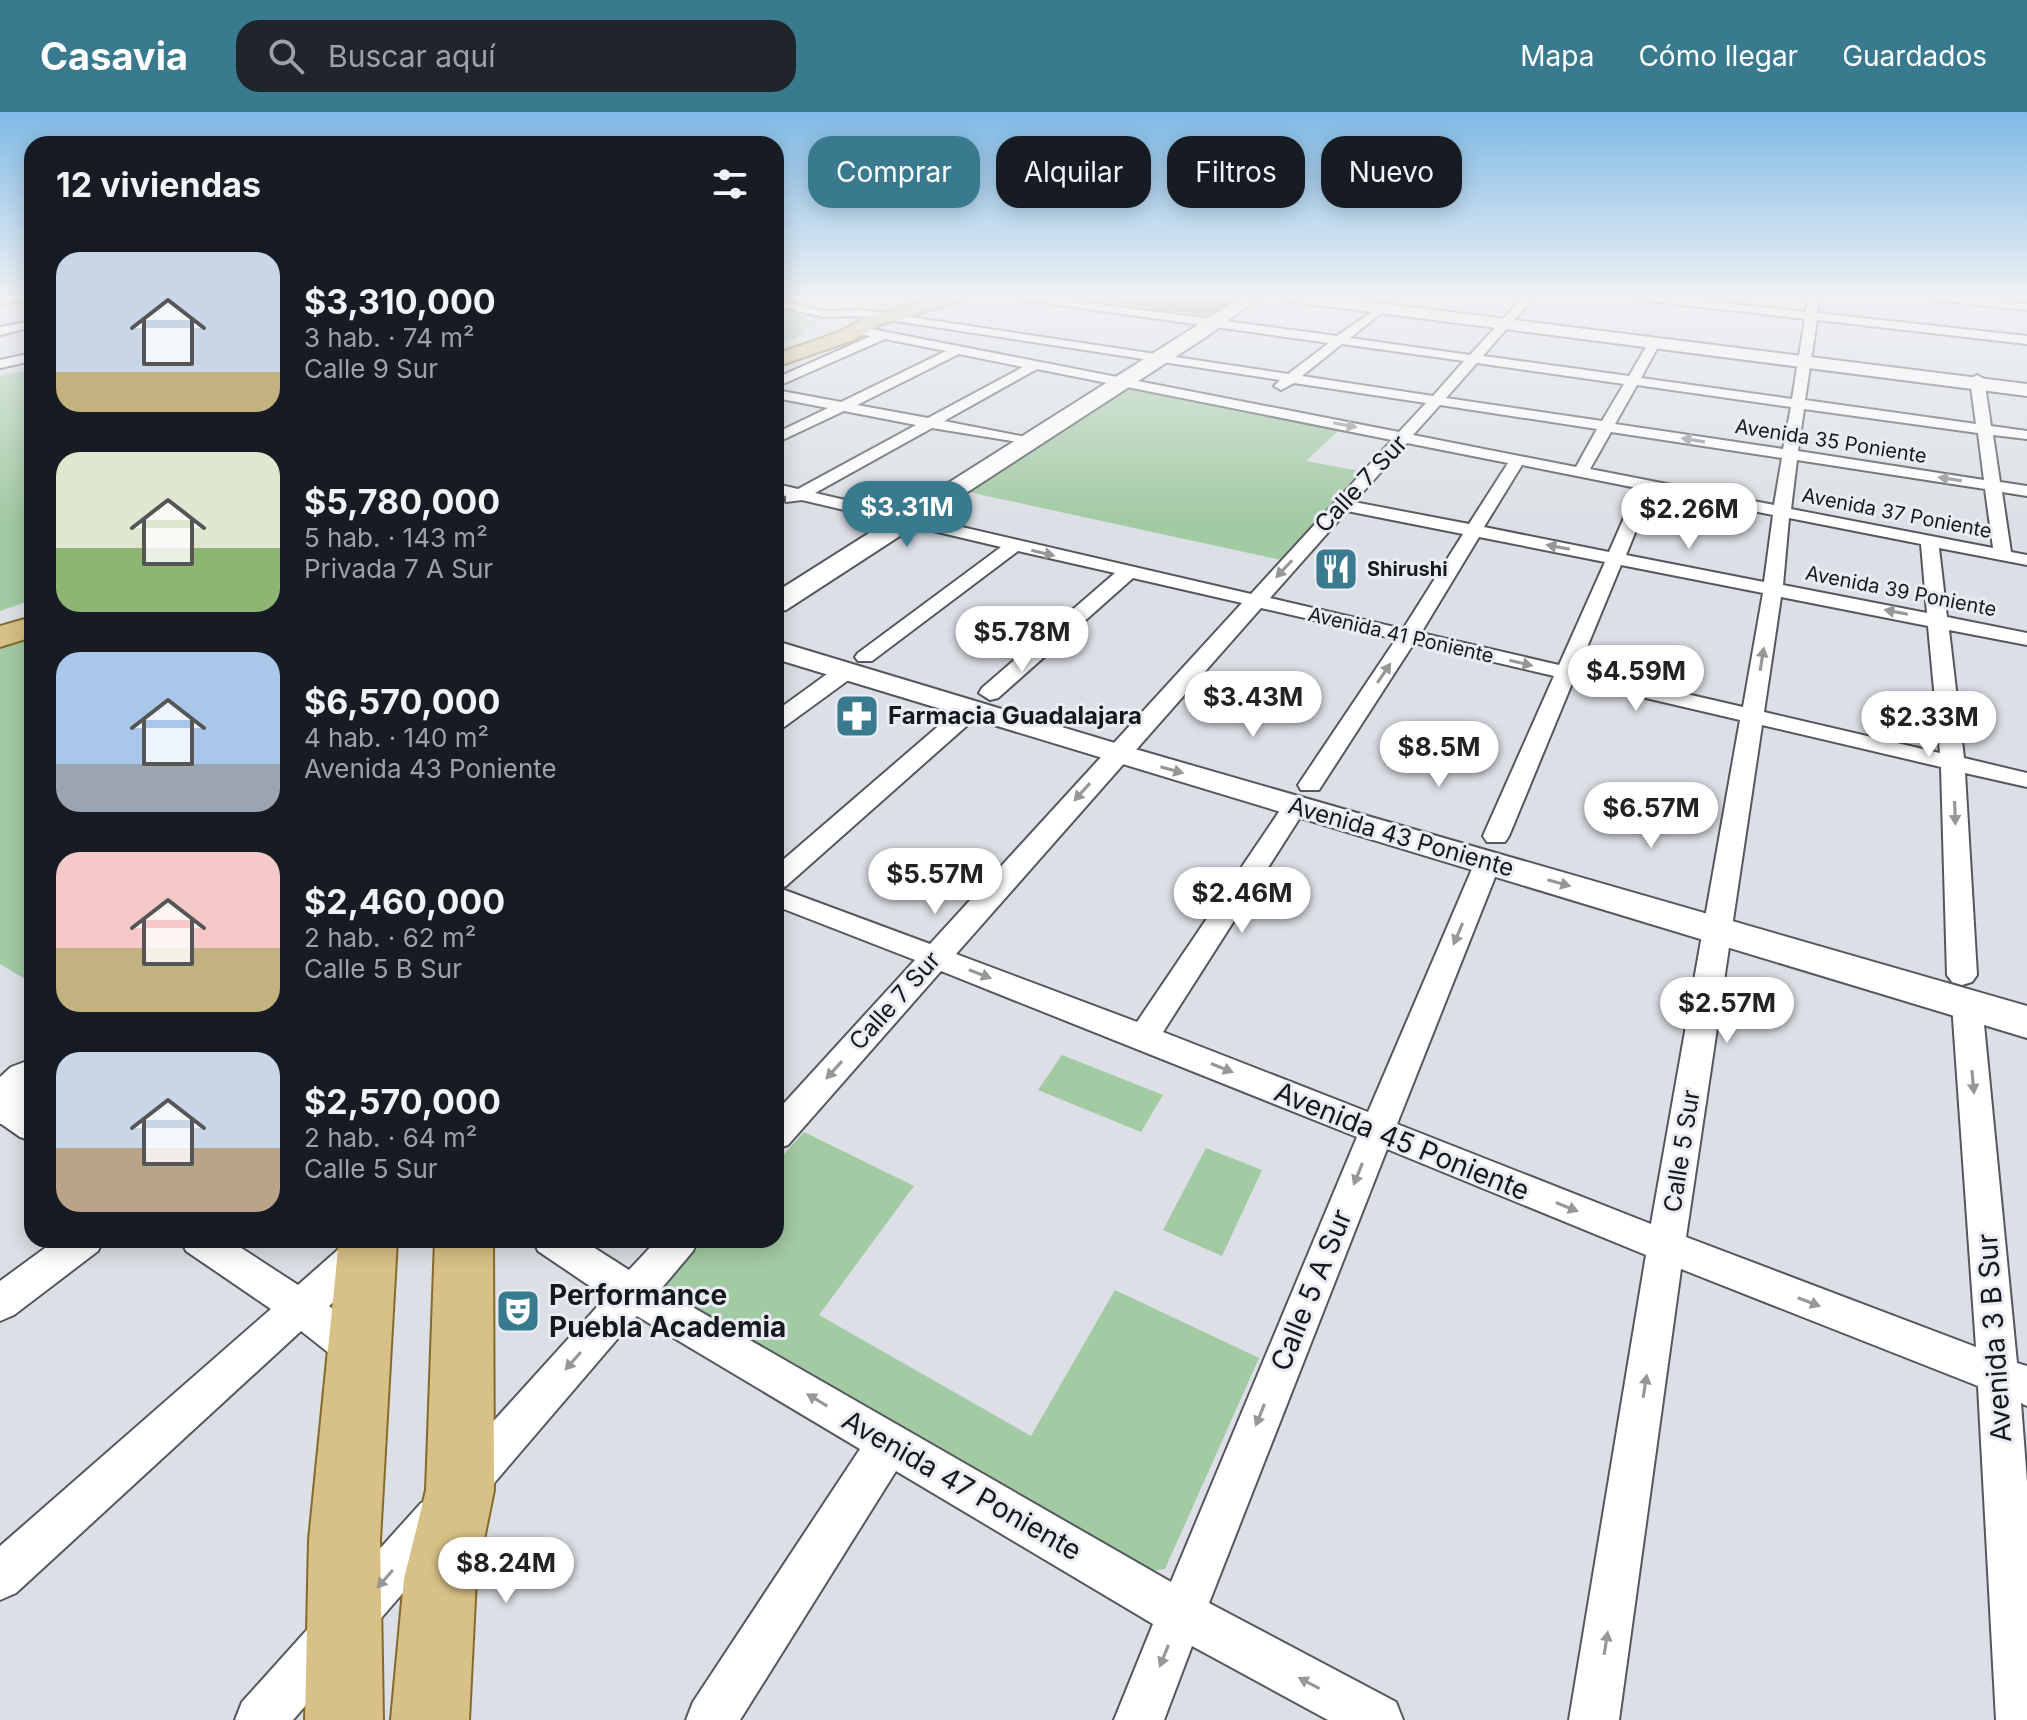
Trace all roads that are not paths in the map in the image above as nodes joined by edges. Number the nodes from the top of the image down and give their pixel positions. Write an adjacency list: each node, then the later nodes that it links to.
1 (913, 372): 20 (street)
2 (1023, 372): 22 (street)
3 (1073, 372): 13 (street, Avenida 37 Poniente)
4 (1136, 372): 13 (main road)
5 (1246, 372): 12 (street, Avenida 35 Poniente)
6 (1298, 372): 12 (street)
7 (1463, 372): 18 (street, Calle 7 Sur)
8 (1572, 372): 14 (street)
9 (1639, 372): 14 (street)
10 (1803, 372): 19 (street, Calle 5 Sur)
11 (1904, 372): 15 (main road)
12 (1289, 379): 18 (street, Avenida 35 Poniente); 21 (street)
13 (1121, 381): 21 (street, Avenida 37 Poniente); 28 (main road)
14 (1634, 381): 19 (street); 23 (street)
15 (1977, 381): 16 (main road); 24 (street)
16 (2027, 388)
17 (784, 396): 20 (street)
18 (1438, 401): 23 (street, Avenida 35 Poniente); 27 (street, Calle 7 Sur)
19 (1799, 404): 24 (street); 29 (street, Calle 5 Sur)
20 (842, 407): 22 (street); 25 (street)
21 (1254, 408): 27 (street, Avenida 37 Poniente, one-way to 27)
22 (930, 423): 28 (street); 36 (street)
23 (1608, 427): 29 (street, Avenida 35 Poniente, one-way to 23); 31 (street)
24 (1982, 429): 26 (street); 33 (street)
25 (784, 435)
26 (2027, 435)
27 (1405, 437): 30 (street, Avenida 37 Poniente); 38 (street, Calle 7 Sur)
28 (1031, 442): 40 (main road)
29 (1792, 455): 33 (street, Avenida 35 Poniente, one-way to 29); 39 (street, Calle 5 Sur)
30 (1518, 459): 31 (street, Avenida 37 Poniente); 41 (street)
31 (1581, 471): 32 (street, Avenida 37 Poniente)
32 (1647, 484): 39 (street, Avenida 37 Poniente); 45 (street, Calle 5 A Sur)
33 (1992, 486): 35 (street, Avenida 35 Poniente); 44 (street)
34 (784, 491): 36 (street, Avenida 41 Poniente)
35 (2027, 491)
36 (800, 495): 37 (street); 40 (street, Avenida 41 Poniente)
37 (784, 504)
38 (1343, 505): 41 (street, Avenida 39 Poniente); 50 (street, Calle 7 Sur, one-way to 50)
39 (1780, 510): 42 (street, Avenida 37 Poniente); 48 (street, Calle 5 Sur)
40 (907, 520): 43 (street, Avenida 41 Poniente); 49 (main road)
41 (1476, 530): 45 (street, Avenida 39 Poniente, one-way to 41); 57 (street)
42 (1929, 540): 44 (street, Avenida 37 Poniente); 53 (street, Avenida 3 B Sur)
43 (1013, 546): 47 (street, Avenida 41 Poniente, one-way to 47); 60 (street)
44 (2003, 555): 46 (street, Avenida 37 Poniente)
45 (1616, 558): 48 (street, Avenida 39 Poniente); 61 (street, Calle 5 A Sur)
46 (2027, 560)
47 (1128, 572): 50 (street, Avenida 41 Poniente); 62 (street)
48 (1773, 588): 53 (street, Avenida 39 Poniente, one-way to 48); 64 (street, Calle 5 Sur, one-way to 48)
49 (784, 599)
50 (1255, 600): 57 (street, Avenida 41 Poniente); 65 (street, Calle 7 Sur)
51 (24, 610): 52 (main road)
52 (0, 618)
53 (1939, 620): 58 (street, Avenida 39 Poniente); 66 (street, Avenida 3 B Sur)
54 (24, 629): 56 (main road)
55 (784, 633): 60 (main road, Avenida 43 Poniente)
56 (0, 637)
57 (1408, 637): 61 (street, Avenida 41 Poniente, one-way to 61); 68 (street, one-way to 57)
58 (2027, 639)
59 (784, 651): 60 (main road, Avenida 43 Poniente)
60 (856, 664): 62 (main road, Avenida 43 Poniente); 63 (street)
61 (1566, 673): 64 (street, Avenida 41 Poniente); 69 (street, Calle 5 A Sur)
62 (981, 701): 65 (main road, Avenida 43 Poniente); 70 (street)
63 (784, 716)
64 (1753, 717): 66 (street, Avenida 41 Poniente); 72 (street, Calle 5 Sur)
65 (1126, 744): 68 (main road, Avenida 43 Poniente); 73 (street, Calle 7 Sur, one-way to 73)
66 (1953, 763): 67 (street, Avenida 41 Poniente); 74 (street, Avenida 3 B Sur, one-way to 74)
67 (2027, 780)
68 (1303, 795): 69 (main road, Avenida 43 Poniente); 77 (street)
69 (1492, 849): 72 (main road, Avenida 43 Poniente); 81 (street, Calle 5 A Sur, one-way to 81)
70 (784, 873)
71 (784, 899): 73 (street, Avenida 45 Poniente)
72 (1721, 917): 74 (main road, Avenida 43 Poniente); 82 (street, Calle 5 Sur)
73 (935, 956): 77 (street, Avenida 45 Poniente, one-way to 77); 80 (street, Calle 7 Sur, one-way to 80)
74 (1964, 989): 75 (main road, Avenida 43 Poniente); 76 (main road, Avenida 43 Poniente); 94 (street, Avenida 3 B Sur, one-way to 94)
75 (2027, 994)
76 (2027, 1022)
77 (1144, 1037): 81 (street, Avenida 45 Poniente, one-way to 81)
78 (12, 1092): 79 (street)
79 (24, 1114)
80 (784, 1126)
81 (1376, 1131): 82 (street, Avenida 45 Poniente, one-way to 82); 98 (street, Calle 5 A Sur, one-way to 98)
82 (1666, 1246): 94 (street, Avenida 45 Poniente, one-way to 94); 108 (street, Calle 5 Sur, one-way to 82)
83 (74, 1248): 91 (street)
84 (211, 1248): 92 (street)
85 (363, 1248): 92 (street)
86 (367, 1248): 93 (main road)
87 (464, 1248): 96 (main road)
88 (563, 1248): 90 (street, Avenida 47 Poniente)
89 (673, 1248): 90 (street)
90 (632, 1293): 95 (street, Avenida 47 Poniente, one-way to 90); 96 (street, one-way to 96)
91 (0, 1303)
92 (301, 1308): 93 (street); 97 (street)
93 (357, 1351): 99 (main road)
94 (2012, 1380): 109 (street, Avenida 3 B Sur)
95 (889, 1443): 98 (street, Avenida 47 Poniente); 105 (street)
96 (460, 1490): 99 (street, one-way to 99); 103 (main road); 104 (main road)
97 (0, 1577)
98 (1181, 1614): 106 (street, Calle 5 A Sur, one-way to 106); 107 (street, Avenida 47 Poniente, one-way to 98)
99 (340, 1629): 100 (street); 101 (main road); 102 (main road)
100 (260, 1720)
101 (331, 1720)
102 (344, 1720)
103 (430, 1720)
104 (461, 1720)
105 (711, 1720)
106 (1139, 1720)
107 (1378, 1720)
108 (1594, 1720)
109 (2021, 1720)

